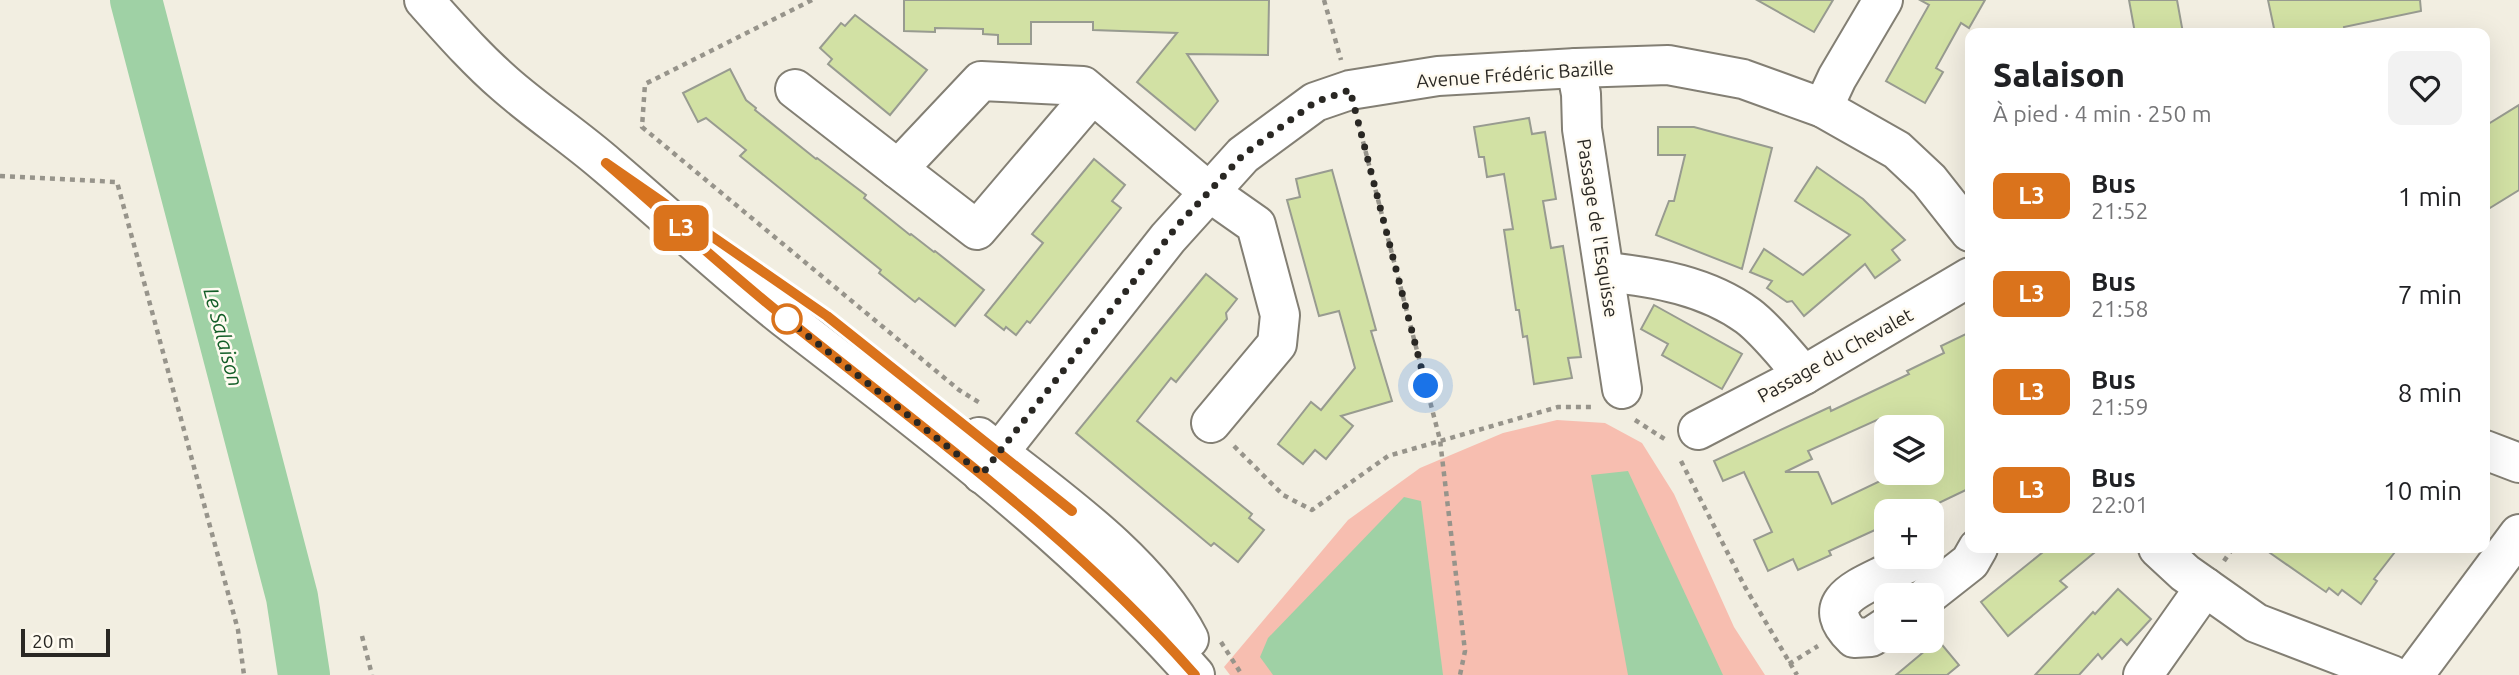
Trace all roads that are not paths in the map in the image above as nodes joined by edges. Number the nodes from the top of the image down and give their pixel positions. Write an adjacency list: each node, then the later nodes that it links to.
1 (424, 0): 17 (street)
2 (1883, 0): 6 (street)
3 (1576, 68): 6 (street, Avenue Frédéric Bazille); 8 (street, Avenue Frédéric Bazille); 10 (street, Passage de l'Esquisse)
4 (795, 89): 7 (street)
5 (1093, 95): 7 (street); 7 (street); 8 (street)
6 (1823, 108): 9 (street, Avenue Frédéric Bazille)
7 (898, 170)
8 (1209, 192): 14 (street); 17 (street, Avenue Frédéric Bazille)
9 (1965, 226)
10 (1606, 272): 12 (street); 13 (street, Passage de l'Esquisse)
11 (1965, 280): 12 (street, Passage du Chevalet)
12 (1804, 375): 15 (street, Passage du Chevalet)
13 (1617, 404)
14 (1211, 423)
15 (1682, 443)
16 (2490, 452): 18 (street)
17 (990, 463): 28 (street); 29 (street)
18 (2519, 463)
19 (2519, 534): 32 (street)
20 (1965, 539): 21 (street)
21 (1944, 547)
22 (1975, 553): 25 (street)
23 (2163, 553): 26 (street)
24 (1897, 569): 27 (street)
25 (1943, 583)
26 (2205, 587): 30 (street); 31 (street)
27 (1874, 635)
28 (1195, 675)
29 (1207, 675)
30 (2143, 675)
31 (2392, 675)
32 (2414, 675)

